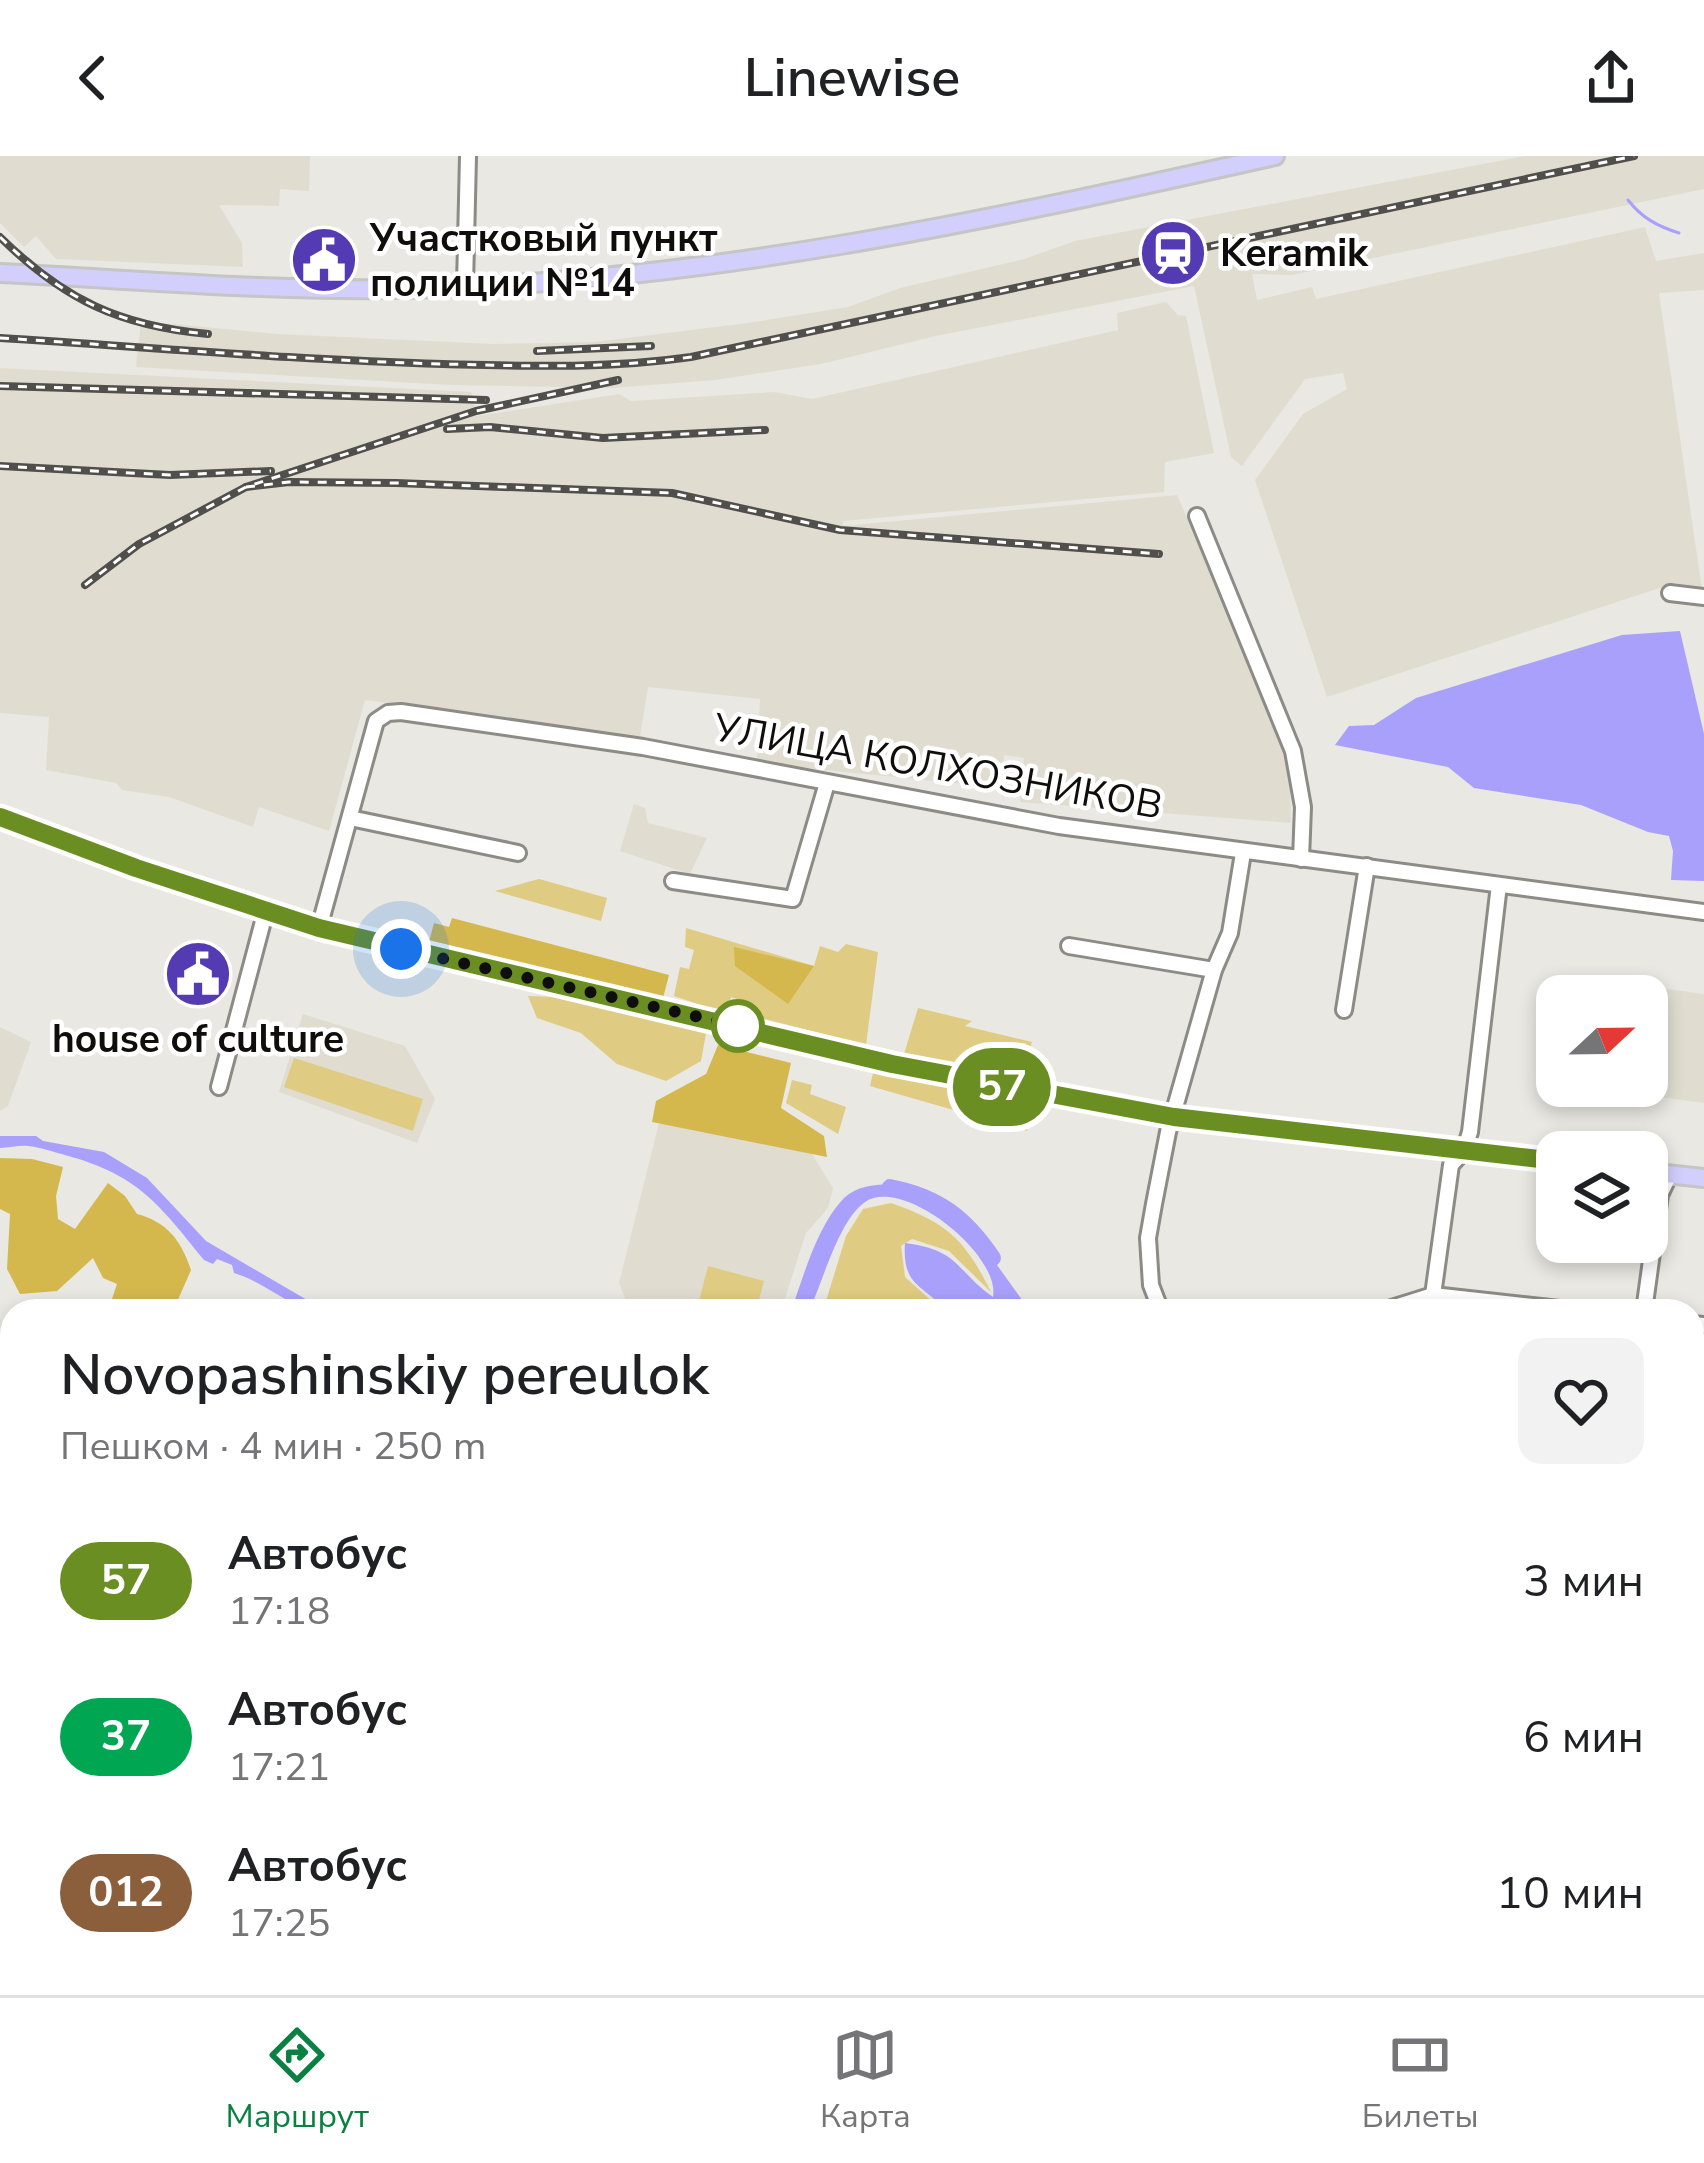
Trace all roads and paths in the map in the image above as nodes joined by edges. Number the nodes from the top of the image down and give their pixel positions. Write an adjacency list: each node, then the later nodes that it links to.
1 (468, 156): 4 (street)
2 (1275, 156): 4 (main road)
3 (0, 273): 4 (main road)
4 (465, 286)
5 (1197, 516): 13 (street)
6 (1670, 593): 7 (street)
7 (1704, 597)
8 (827, 784): 10 (street, УЛИЦА КОЛХОЗНИКОВ); 12 (street, УЛИЦА КОЛХОЗНИКОВ); 15 (street)
9 (0, 818): 17 (main road)
10 (350, 818): 11 (street); 19 (street, УЛИЦА КОЛХОЗНИКОВ)
11 (518, 853)
12 (1243, 853): 13 (street, УЛИЦА КОЛХОЗНИКОВ); 21 (street)
13 (1300, 859): 14 (street, УЛИЦА КОЛХОЗНИКОВ)
14 (1366, 866): 16 (street, УЛИЦА КОЛХОЗНИКОВ); 22 (street)
15 (674, 881)
16 (1499, 885): 18 (street, УЛИЦА КОЛХОЗНИКОВ); 25 (street)
17 (266, 910): 19 (main road); 23 (street)
18 (1704, 912)
19 (319, 928): 24 (main road)
20 (1069, 946): 21 (street)
21 (1214, 970): 24 (street)
22 (1344, 1010)
23 (219, 1087)
24 (1174, 1117): 25 (main road); 30 (street)
25 (1464, 1150): 26 (main road); 29 (street)
26 (1536, 1159)
27 (1670, 1174): 28 (main road); 33 (street)
28 (1704, 1178)
29 (1432, 1295): 31 (street); 32 (street)
30 (1156, 1299)
31 (1420, 1299)
32 (1468, 1299)
33 (1646, 1299)

